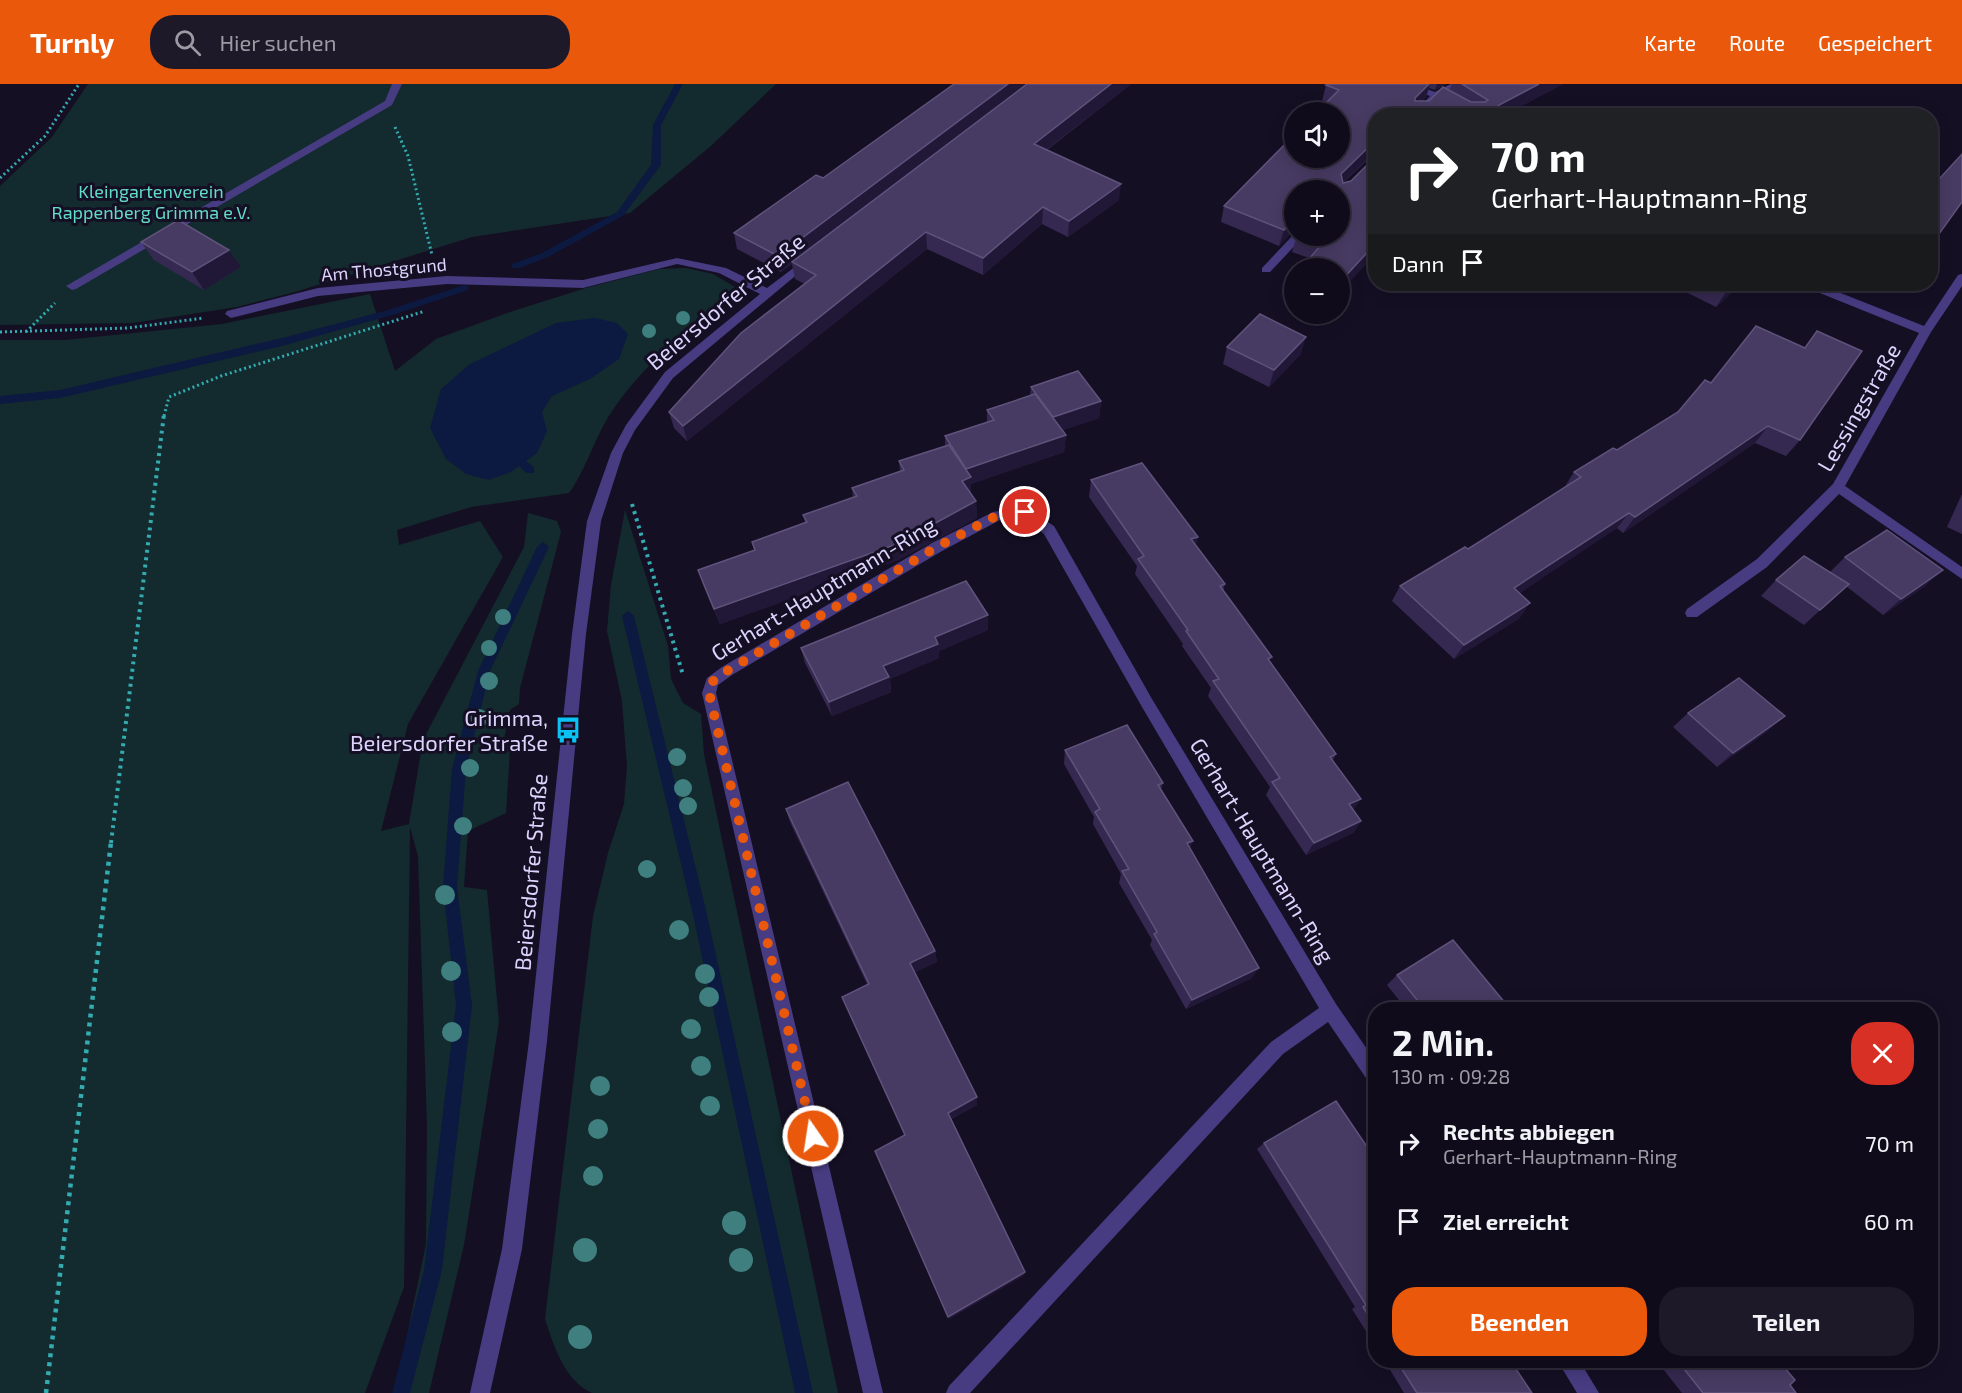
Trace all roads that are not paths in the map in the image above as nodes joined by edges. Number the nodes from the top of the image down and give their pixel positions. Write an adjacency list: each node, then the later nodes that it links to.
1 (397, 84): 11 (street)
2 (1404, 84): 4 (street)
3 (1458, 84): 4 (street)
4 (1436, 95): 5 (street); 6 (street)
5 (1424, 108)
6 (1460, 108)
7 (1289, 246): 9 (street)
8 (821, 250): 13 (street, Beiersdorfer Straße)
9 (1266, 270)
10 (1962, 278): 15 (street, Lessingstraße)
11 (72, 286)
12 (1826, 291): 15 (street)
13 (766, 292): 14 (street, Am Thostgrund); 22 (street, Beiersdorfer Straße)
14 (231, 314)
15 (1926, 331): 16 (street, Lessingstraße)
16 (1838, 486): 17 (street); 18 (street, Lessingstraße)
17 (1962, 574)
18 (1692, 613)
19 (1330, 1010): 20 (street, Gerhart-Hauptmann-Ring); 23 (street, Gerhart-Hauptmann-Ring); 24 (street)
20 (1368, 1066)
21 (1572, 1368): 25 (street)
22 (480, 1393)
23 (873, 1393)
24 (956, 1393)
25 (1589, 1393)

